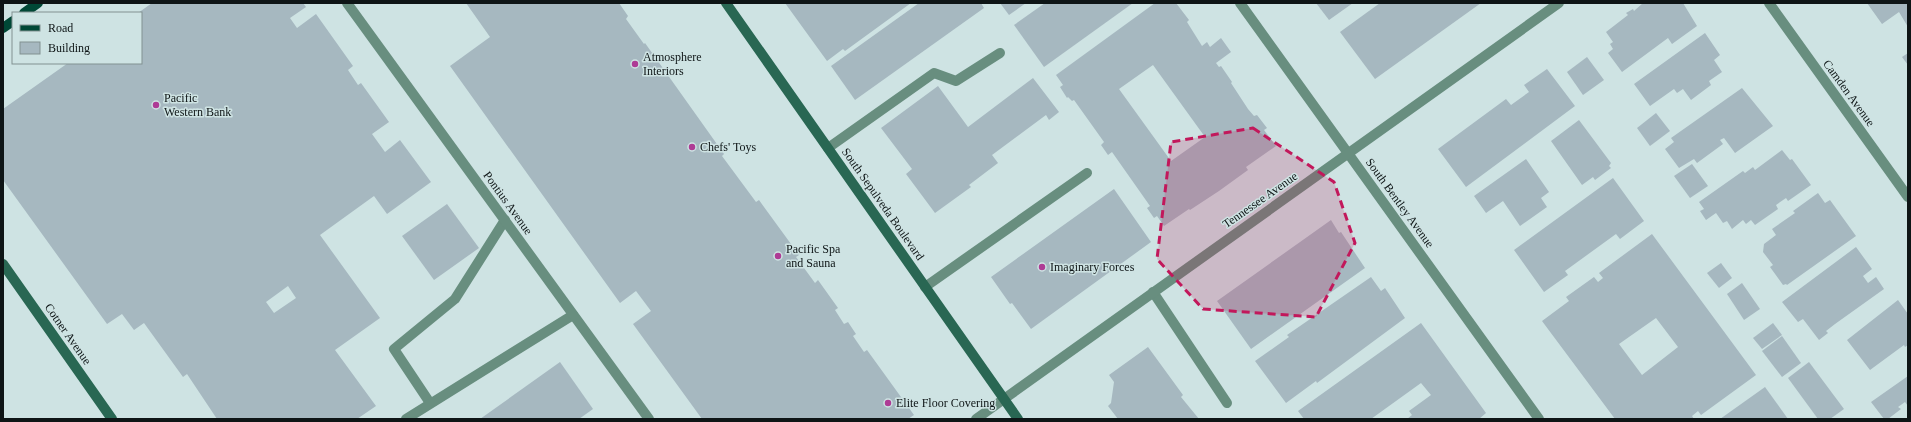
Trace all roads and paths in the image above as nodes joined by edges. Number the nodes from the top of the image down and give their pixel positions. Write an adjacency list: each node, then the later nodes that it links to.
1 (38, 3): 7 (main road)
2 (347, 3): 15 (street, Pontius Avenue)
3 (726, 3): 11 (main road, South Sepulveda Boulevard)
4 (1240, 3): 12 (street, South Bentley Avenue)
5 (1559, 3): 12 (street, Tennessee Avenue)
6 (1769, 3): 14 (street, Camden Avenue)
7 (25, 12)
8 (12, 22): 9 (main road)
9 (3, 28)
10 (1000, 53): 11 (street)
11 (828, 148): 17 (main road, South Sepulveda Boulevard)
12 (1348, 153): 18 (street, Tennessee Avenue); 28 (street, South Bentley Avenue)
13 (1087, 173): 17 (street)
14 (1908, 197)
15 (505, 220): 19 (street, Pontius Avenue); 21 (street)
16 (3, 264): 23 (main road, Cotner Avenue)
17 (926, 287): 20 (main road, South Sepulveda Boulevard)
18 (1153, 292): 20 (street, Tennessee Avenue); 22 (street)
19 (573, 315): 21 (street); 25 (street, Pontius Avenue)
20 (1004, 399): 26 (street, Tennessee Avenue); 27 (main road, South Sepulveda Boulevard)
21 (430, 403): 24 (street)
22 (1227, 403)
23 (112, 419)
24 (406, 419)
25 (649, 419)
26 (976, 419)
27 (1018, 419)
28 (1539, 419)

